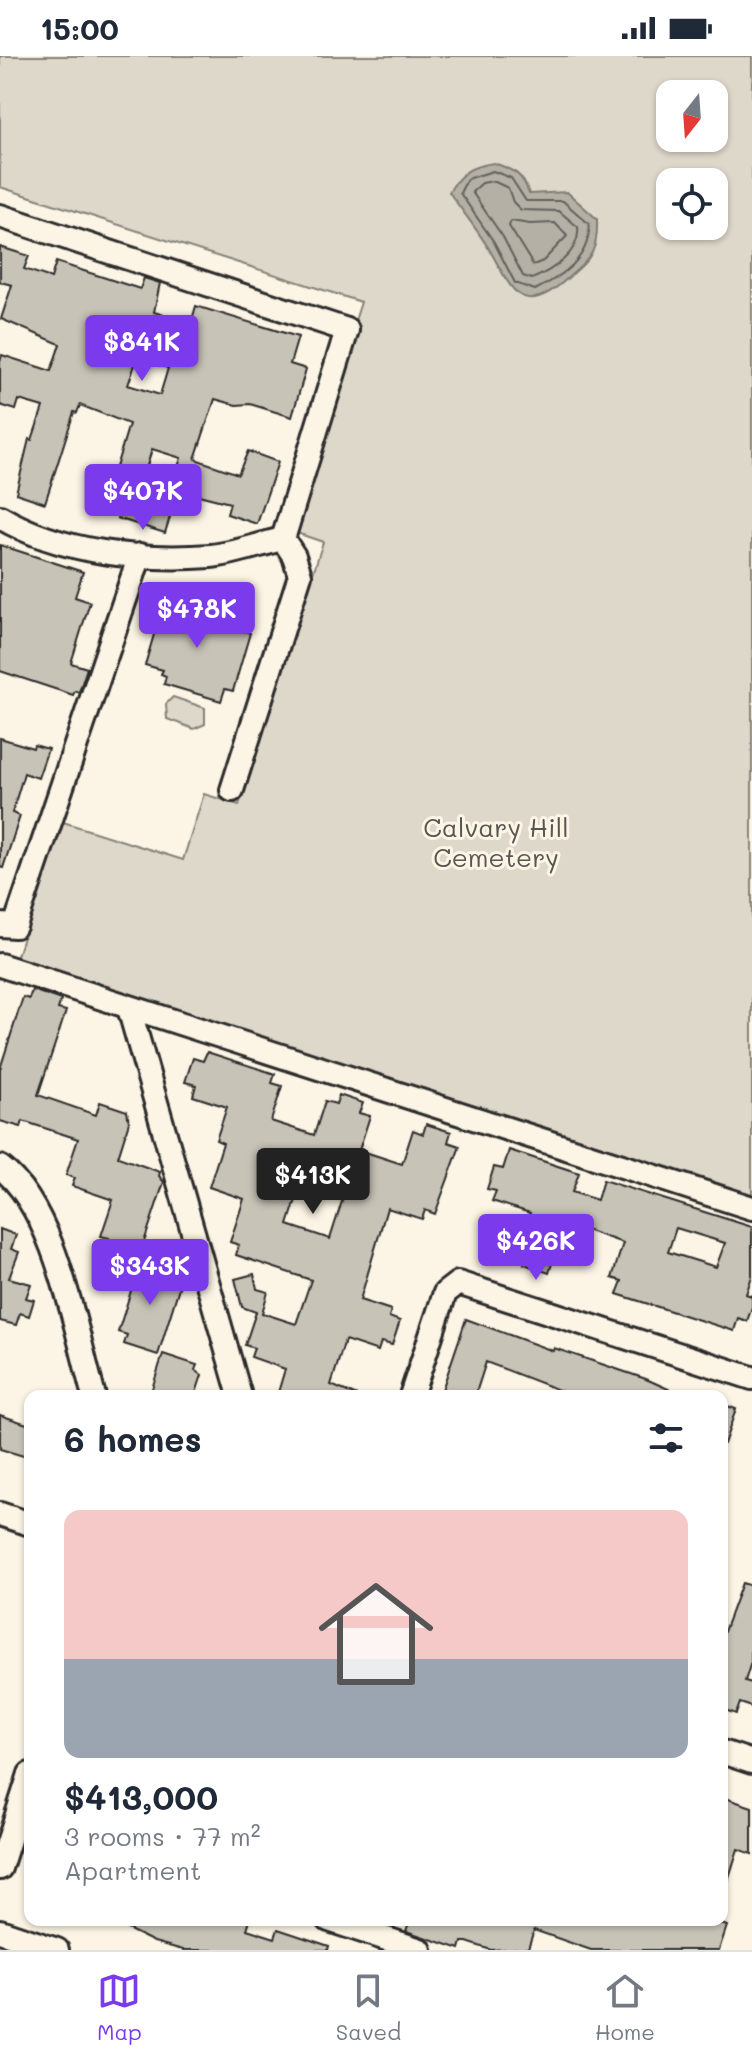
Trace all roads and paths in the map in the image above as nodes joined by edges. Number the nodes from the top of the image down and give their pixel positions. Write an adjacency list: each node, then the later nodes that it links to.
1 (0, 216): 3 (street)
2 (0, 517): 4 (street)
3 (283, 539): 4 (street); 5 (street)
4 (140, 555): 6 (street)
5 (232, 790)
6 (0, 925)
7 (0, 965): 8 (street)
8 (129, 1008): 10 (street); 13 (street)
9 (0, 1167): 12 (street)
10 (752, 1208)
11 (752, 1378): 14 (street)
12 (92, 1390)
13 (238, 1390)
14 (413, 1390)
15 (0, 1514): 16 (street)
16 (24, 1522)
17 (728, 1754): 18 (street)
18 (752, 1762)
19 (24, 1793): 20 (street)
20 (0, 1868)
21 (367, 1926): 23 (street)
22 (0, 1931): 24 (street)
23 (398, 1931): 25 (street)
24 (57, 1950)
25 (420, 1950)

